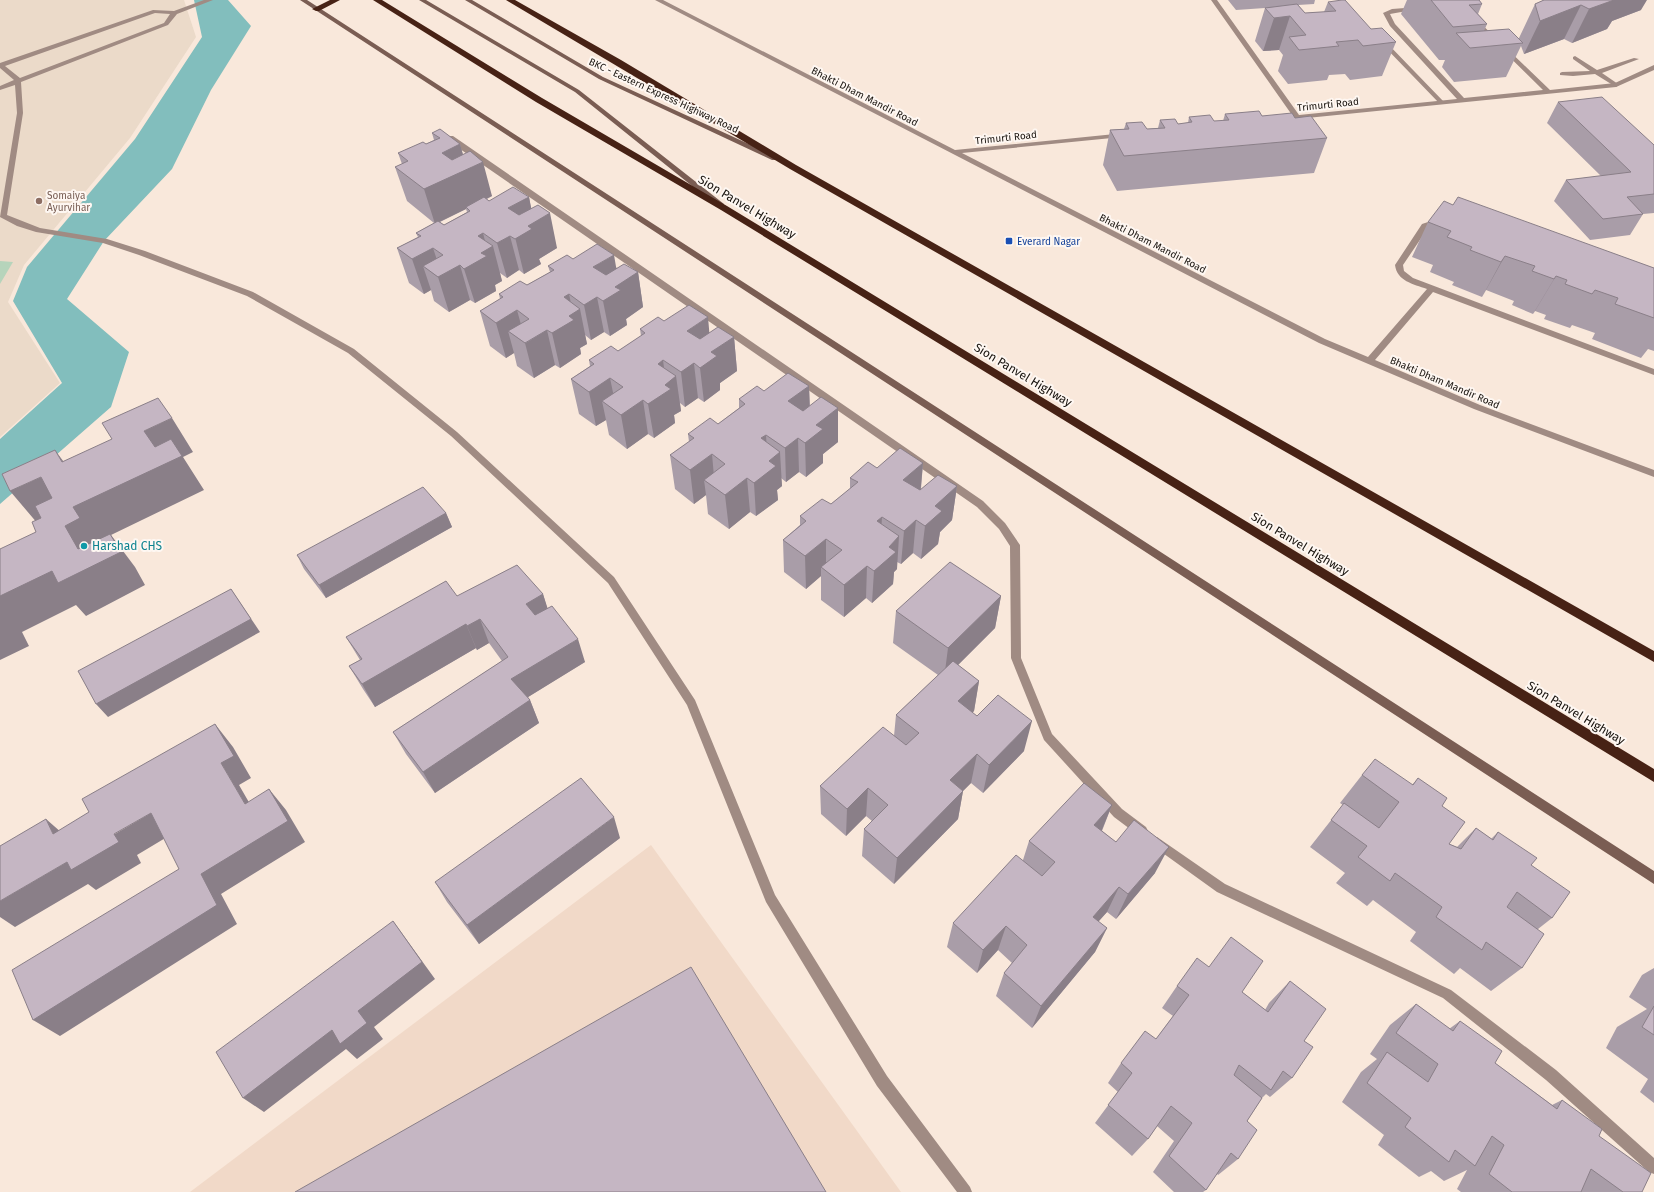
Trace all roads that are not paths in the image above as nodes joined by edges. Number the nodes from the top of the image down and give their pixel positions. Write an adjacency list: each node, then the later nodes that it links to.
1 (210, 0): 12 (street)
2 (303, 0): 11 (street)
3 (336, 0): 11 (highway)
4 (377, 0): 33 (highway, Sion Panvel Highway)
5 (422, 0): 33 (street)
6 (468, 0): 32 (street, BKC - Eastern Express Highway Road)
7 (510, 0): 32 (highway)
8 (658, 0): 31 (street, Bhakti Dham Mandir Road)
9 (1214, 0): 27 (street)
10 (1421, 7): 25 (street)
11 (316, 9): 41 (street)
12 (175, 13): 17 (street); 21 (street)
13 (1472, 16): 24 (street)
14 (1379, 39): 26 (street)
15 (1575, 58): 19 (street)
16 (1636, 59): 19 (street)
17 (0, 65): 21 (street)
18 (1654, 68): 22 (street, Trimurti Road)
19 (1597, 73): 20 (street); 22 (street)
20 (1562, 74)
21 (18, 80): 23 (street); 43 (street)
22 (1616, 85): 24 (street, Trimurti Road)
23 (0, 88)
24 (1548, 91): 25 (street, Trimurti Road)
25 (1463, 101): 26 (street, Trimurti Road)
26 (1442, 103): 27 (street, Trimurti Road)
27 (1297, 118): 28 (street, Trimurti Road)
28 (1281, 119)
29 (1133, 134): 31 (street, Trimurti Road)
30 (448, 137): 42 (street)
31 (953, 152): 36 (street, Bhakti Dham Mandir Road)
32 (793, 167): 39 (highway)
33 (724, 208): 40 (highway, Sion Panvel Highway)
34 (1448, 225): 35 (street)
35 (1432, 288): 36 (street); 37 (street)
36 (1369, 361): 38 (street, Bhakti Dham Mandir Road)
37 (1654, 372)
38 (1654, 474)
39 (1654, 657)
40 (1654, 776)
41 (1654, 878)
42 (1654, 1166)
43 (965, 1192)

